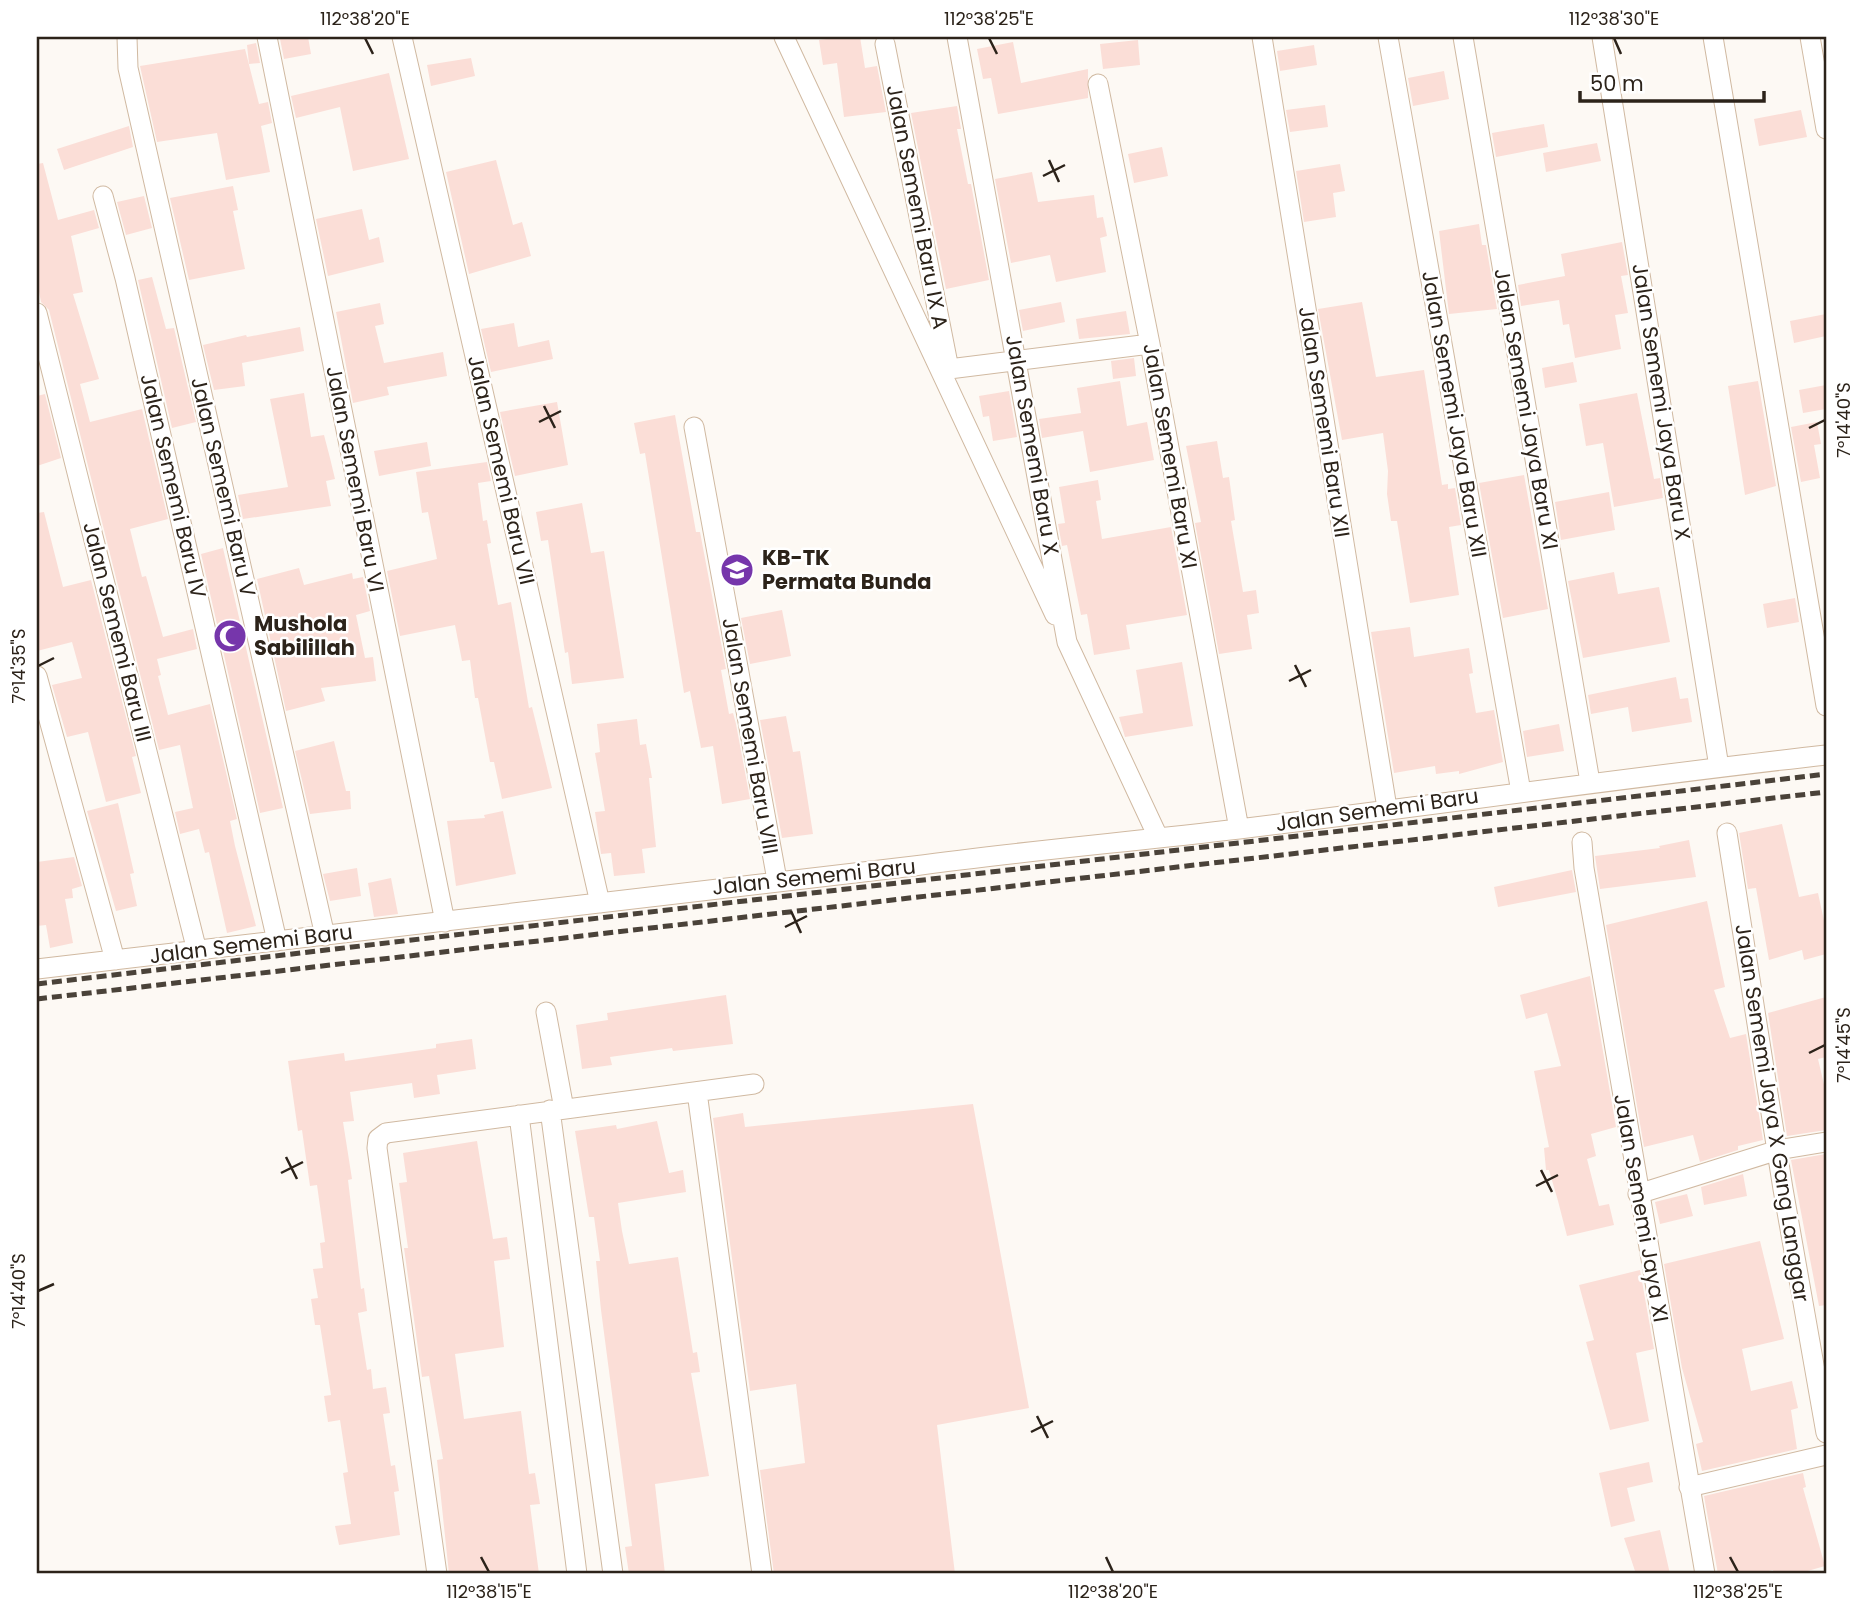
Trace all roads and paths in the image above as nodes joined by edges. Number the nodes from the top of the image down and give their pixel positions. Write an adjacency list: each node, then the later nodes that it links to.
1 (127, 37): 36 (street, Jalan Sememi Baru V)
2 (267, 37): 35 (street, Jalan Sememi Baru VI)
3 (402, 37): 34 (street, Jalan Sememi Baru VII)
4 (784, 37): 19 (street)
5 (957, 37): 18 (street, Jalan Sememi Baru X)
6 (1262, 37): 28 (street, Jalan Sememi Baru XII)
7 (1388, 37): 27 (street, Jalan Sememi Jaya Baru XII)
8 (1463, 37): 26 (street, Jalan Sememi Jaya Baru XI)
9 (1602, 37): 25 (street, Jalan Sememi Jaya Baru X)
10 (1713, 37): 23 (street)
11 (1810, 37): 14 (street)
12 (886, 44): 19 (street, Jalan Sememi Baru IX A)
13 (1098, 84): 17 (street, Jalan Sememi Baru XI)
14 (1826, 129)
15 (103, 196): 37 (street, Jalan Sememi Baru IV)
16 (37, 313): 38 (street, Jalan Sememi Baru III)
17 (1150, 344): 18 (street); 29 (street, Jalan Sememi Baru XI)
18 (1017, 360): 19 (street); 21 (street, Jalan Sememi Baru X)
19 (945, 370): 21 (street)
20 (694, 427): 33 (street, Jalan Sememi Baru VIII)
21 (1068, 642): 31 (street, Jalan Sememi Baru X)
22 (37, 676): 39 (street)
23 (1826, 706)
24 (1826, 755): 25 (street, Jalan Sememi Baru)
25 (1719, 767): 26 (street, Jalan Sememi Baru)
26 (1590, 782): 27 (street, Jalan Sememi Baru)
27 (1521, 792): 28 (street, Jalan Sememi Baru)
28 (1387, 808): 29 (street, Jalan Sememi Baru)
29 (1239, 829): 31 (street, Jalan Sememi Baru)
30 (1727, 834): 47 (street, Jalan Sememi Jaya X Gang Langgar)
31 (1158, 837): 33 (street, Jalan Sememi Baru)
32 (1582, 842): 48 (street, Jalan Sememi Jaya XI)
33 (777, 880): 34 (street, Jalan Sememi Baru)
34 (600, 902): 35 (street, Jalan Sememi Baru)
35 (445, 922): 36 (street, Jalan Sememi Baru)
36 (325, 936): 37 (street, Jalan Sememi Baru)
37 (278, 941): 38 (street, Jalan Sememi Baru)
38 (197, 951): 39 (street, Jalan Sememi Baru)
39 (115, 960): 40 (street, Jalan Sememi Baru)
40 (37, 969)
41 (547, 1012): 44 (street)
42 (754, 1084): 43 (street)
43 (697, 1092): 44 (street); 57 (street)
44 (557, 1110): 45 (street); 51 (street)
45 (519, 1115): 52 (street); 54 (street)
46 (1826, 1142): 47 (street)
47 (1778, 1150): 48 (street); 49 (street, Jalan Sememi Jaya X Gang Langgar)
48 (1638, 1194): 53 (street, Jalan Sememi Jaya XI)
49 (1826, 1433)
50 (1826, 1455): 53 (street)
51 (599, 1473): 52 (street); 56 (street)
52 (566, 1480): 55 (street)
53 (1689, 1487): 58 (street, Jalan Sememi Jaya XI)
54 (437, 1574)
55 (577, 1574)
56 (612, 1574)
57 (762, 1574)
58 (1704, 1574)

